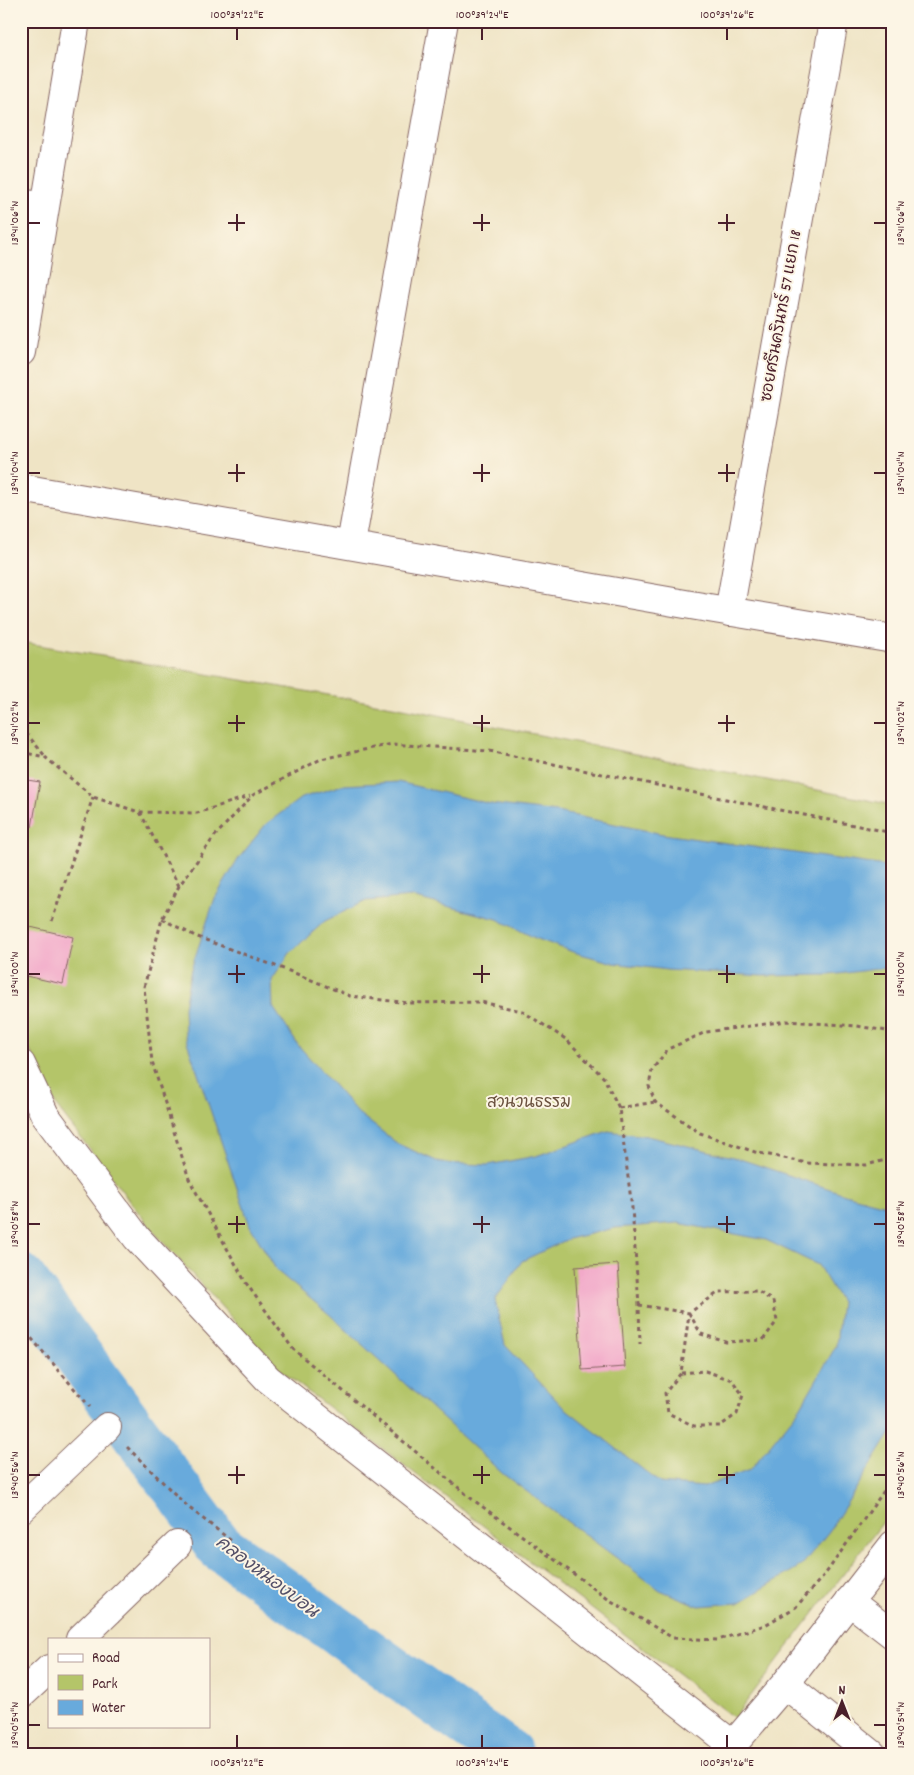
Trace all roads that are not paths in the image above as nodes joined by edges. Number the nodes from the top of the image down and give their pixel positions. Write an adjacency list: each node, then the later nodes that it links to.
1 (76, 21): 4 (street)
2 (444, 21): 7 (street)
3 (834, 21): 8 (street, ซอยศรีนครินทร์ 57 แยก 18)
4 (33, 205): 5 (street)
5 (21, 352)
6 (21, 488): 7 (street)
7 (351, 544): 8 (street)
8 (729, 612): 9 (street)
9 (893, 639)
10 (21, 1064): 21 (street)
11 (107, 1427): 12 (street)
12 (21, 1509)
13 (177, 1545): 17 (street)
14 (893, 1545): 15 (street)
15 (849, 1601): 16 (street); 19 (street)
16 (893, 1635)
17 (81, 1638)
18 (48, 1670): 20 (street)
19 (786, 1684): 21 (street); 22 (street)
20 (21, 1695)
21 (729, 1750)
22 (872, 1754)

